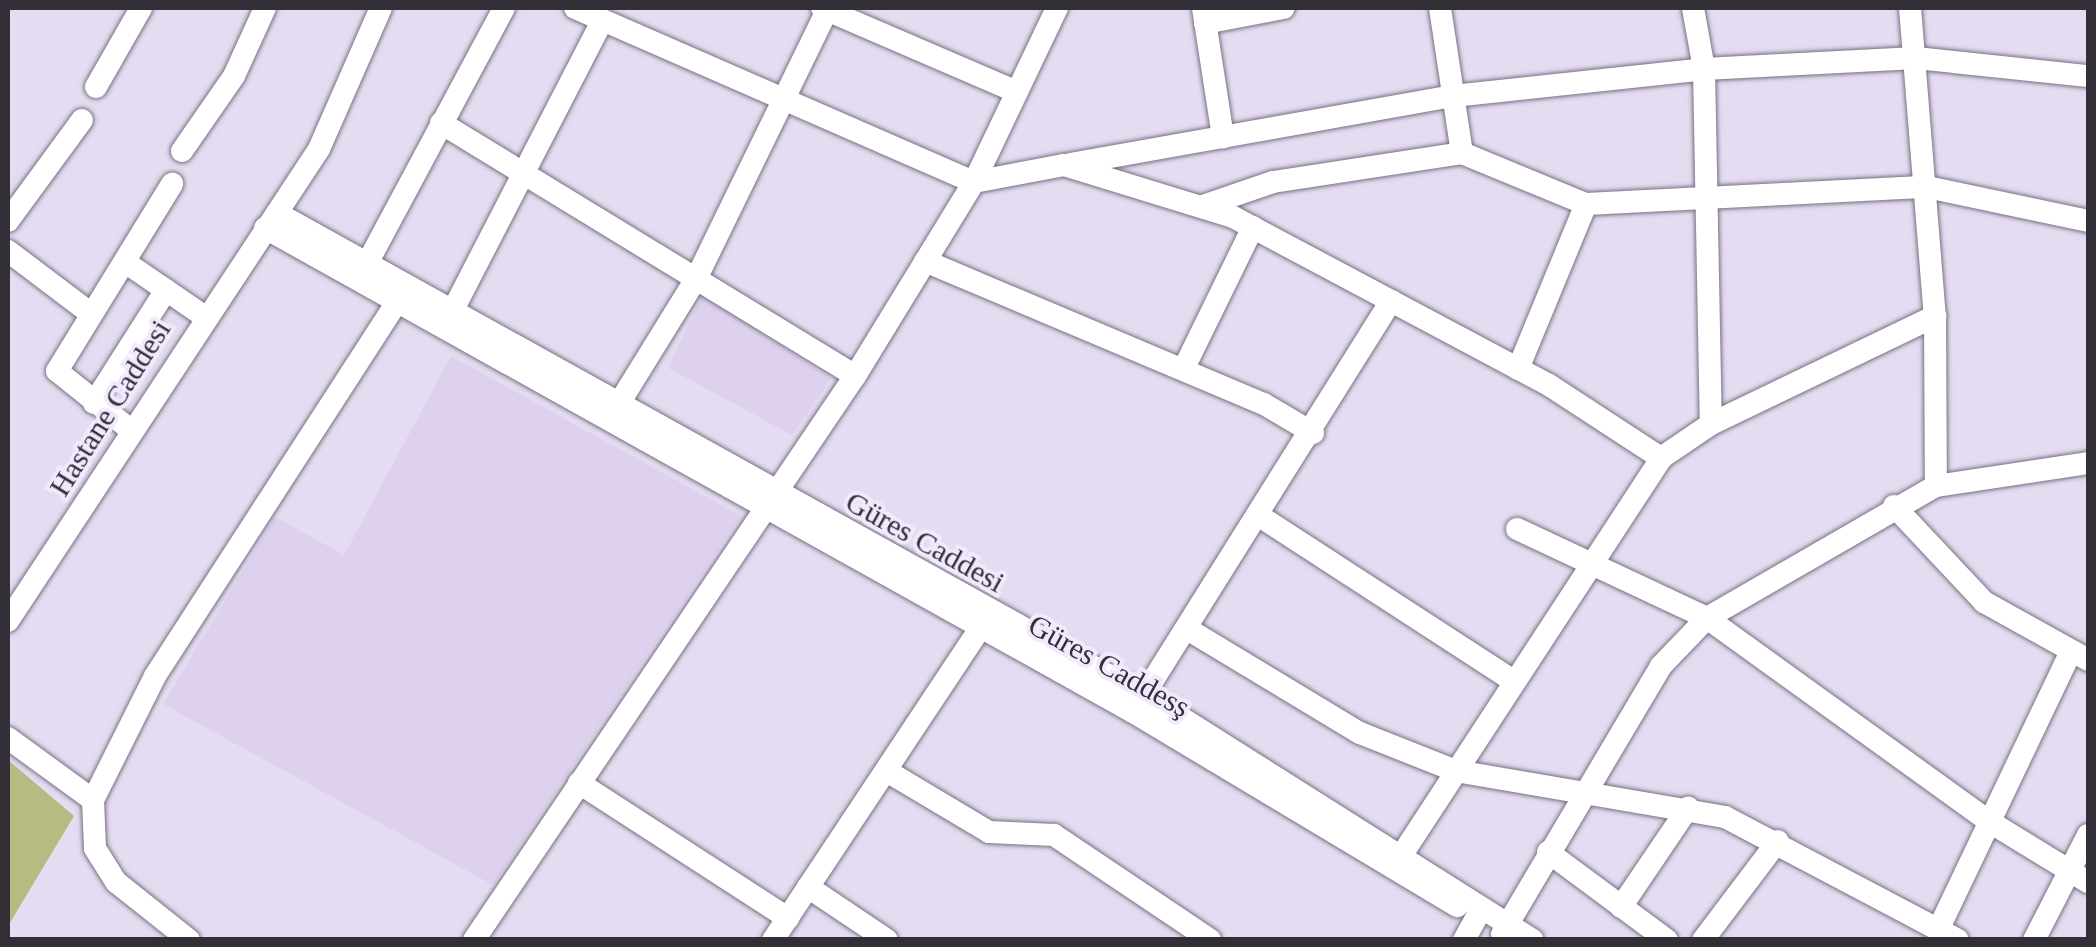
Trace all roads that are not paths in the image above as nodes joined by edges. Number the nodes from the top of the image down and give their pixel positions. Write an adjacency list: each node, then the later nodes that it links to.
1 (142, 8): 17 (street)
2 (265, 8): 24 (street)
3 (382, 8): 34 (street, Hastane Caddesi)
4 (504, 8): 22 (street)
5 (575, 8): 13 (street)
6 (1056, 8): 18 (street)
7 (1284, 8): 12 (street)
8 (1440, 8): 19 (street)
9 (1693, 8): 15 (street)
10 (1910, 8): 14 (street)
11 (825, 9): 18 (street); 20 (street)
12 (1204, 15): 23 (street)
13 (601, 23): 20 (street); 27 (street)
14 (1916, 58): 15 (street); 16 (street); 30 (street)
15 (1704, 69): 19 (street); 31 (street)
16 (2088, 76)
17 (96, 87)
18 (1017, 92): 28 (street)
19 (1453, 96): 23 (street); 25 (street)
20 (785, 100): 28 (street); 42 (street)
21 (82, 120): 35 (street)
22 (440, 122): 27 (street); 41 (street)
23 (1223, 137): 26 (street)
24 (182, 151)
25 (1462, 153): 32 (street); 33 (street)
26 (1064, 165): 28 (street); 33 (street)
27 (524, 172): 42 (street); 46 (street)
28 (974, 182): 39 (street)
29 (172, 184): 40 (street)
30 (1928, 187): 31 (street); 36 (street); 49 (street)
31 (1701, 200): 32 (street); 55 (street)
32 (1586, 204): 51 (street)
33 (1204, 206): 37 (street)
34 (271, 220): 41 (street); 48 (street, Hastane Caddesi)
35 (8, 221)
36 (2088, 221)
37 (1253, 228): 45 (street); 50 (street)
38 (8, 251): 47 (street)
39 (926, 261): 50 (street); 52 (street)
40 (125, 262): 43 (street); 47 (street)
41 (364, 270): 44 (street); 46 (street, Güres Caddesi)
42 (697, 277): 52 (street); 54 (street)
43 (166, 290): 48 (street); 53 (street)
44 (397, 302): 54 (street); 78 (street)
45 (1391, 302): 51 (street); 57 (street)
46 (454, 308): 54 (street, Güres Caddesi)
47 (90, 313): 53 (street)
48 (204, 316): 56 (street, Hastane Caddesi)
49 (1935, 316): 55 (street); 60 (street)
50 (1184, 368): 57 (street)
51 (1518, 369): 58 (street)
52 (856, 376): 61 (street)
53 (94, 402): 56 (street)
54 (611, 416): 61 (street, Güres Caddesi)
55 (1711, 424): 58 (street)
56 (132, 431): 67 (street, Hastane Caddesi)
57 (1313, 433): 63 (street)
58 (1661, 458): 65 (street)
59 (2088, 463): 60 (street)
60 (1936, 486): 62 (street)
61 (774, 506): 68 (street, Güres Caddesş); 72 (street, Güres Caddesi); 76 (street)
62 (1894, 506): 66 (street); 70 (street)
63 (1261, 517): 69 (street); 71 (street)
64 (1517, 529): 65 (street)
65 (1587, 568): 66 (street); 71 (street)
66 (1707, 618): 77 (street); 80 (street)
67 (8, 621)
68 (980, 629): 72 (street, Güres Caddesş); 75 (street)
69 (1189, 630): 72 (street); 74 (street)
70 (2080, 655): 80 (street)
71 (1514, 680): 74 (street)
72 (1138, 704): 84 (street, Güres Caddesi); 89 (street, Güres Caddesş)
73 (8, 738): 78 (street)
74 (1456, 771): 77 (street); 84 (street)
75 (890, 773): 86 (street); 97 (street)
76 (578, 783): 88 (street); 94 (street)
77 (1580, 797): 79 (street); 83 (street)
78 (93, 800): 90 (street)
79 (1688, 808): 82 (street); 87 (street)
80 (1990, 822): 85 (street); 92 (street)
81 (2088, 835): 85 (street)
82 (1778, 841): 92 (street); 101 (street)
83 (1548, 852): 87 (street); 91 (street)
84 (1404, 853): 91 (street, Güres Caddesi)
85 (2079, 877): 102 (street)
86 (808, 887): 88 (street); 96 (street)
87 (1622, 907): 100 (street)
88 (788, 918): 95 (street)
89 (1477, 918): 91 (street, Güres Caddesş); 98 (street)
90 (161, 931): 93 (street)
91 (1507, 932): 99 (street, Güres Caddesi)
92 (1949, 934)
93 (189, 940)
94 (474, 940)
95 (773, 940)
96 (887, 940)
97 (1210, 940)
98 (1464, 940)
99 (1533, 940)
100 (1666, 940)
101 (1703, 940)
102 (2034, 940)

